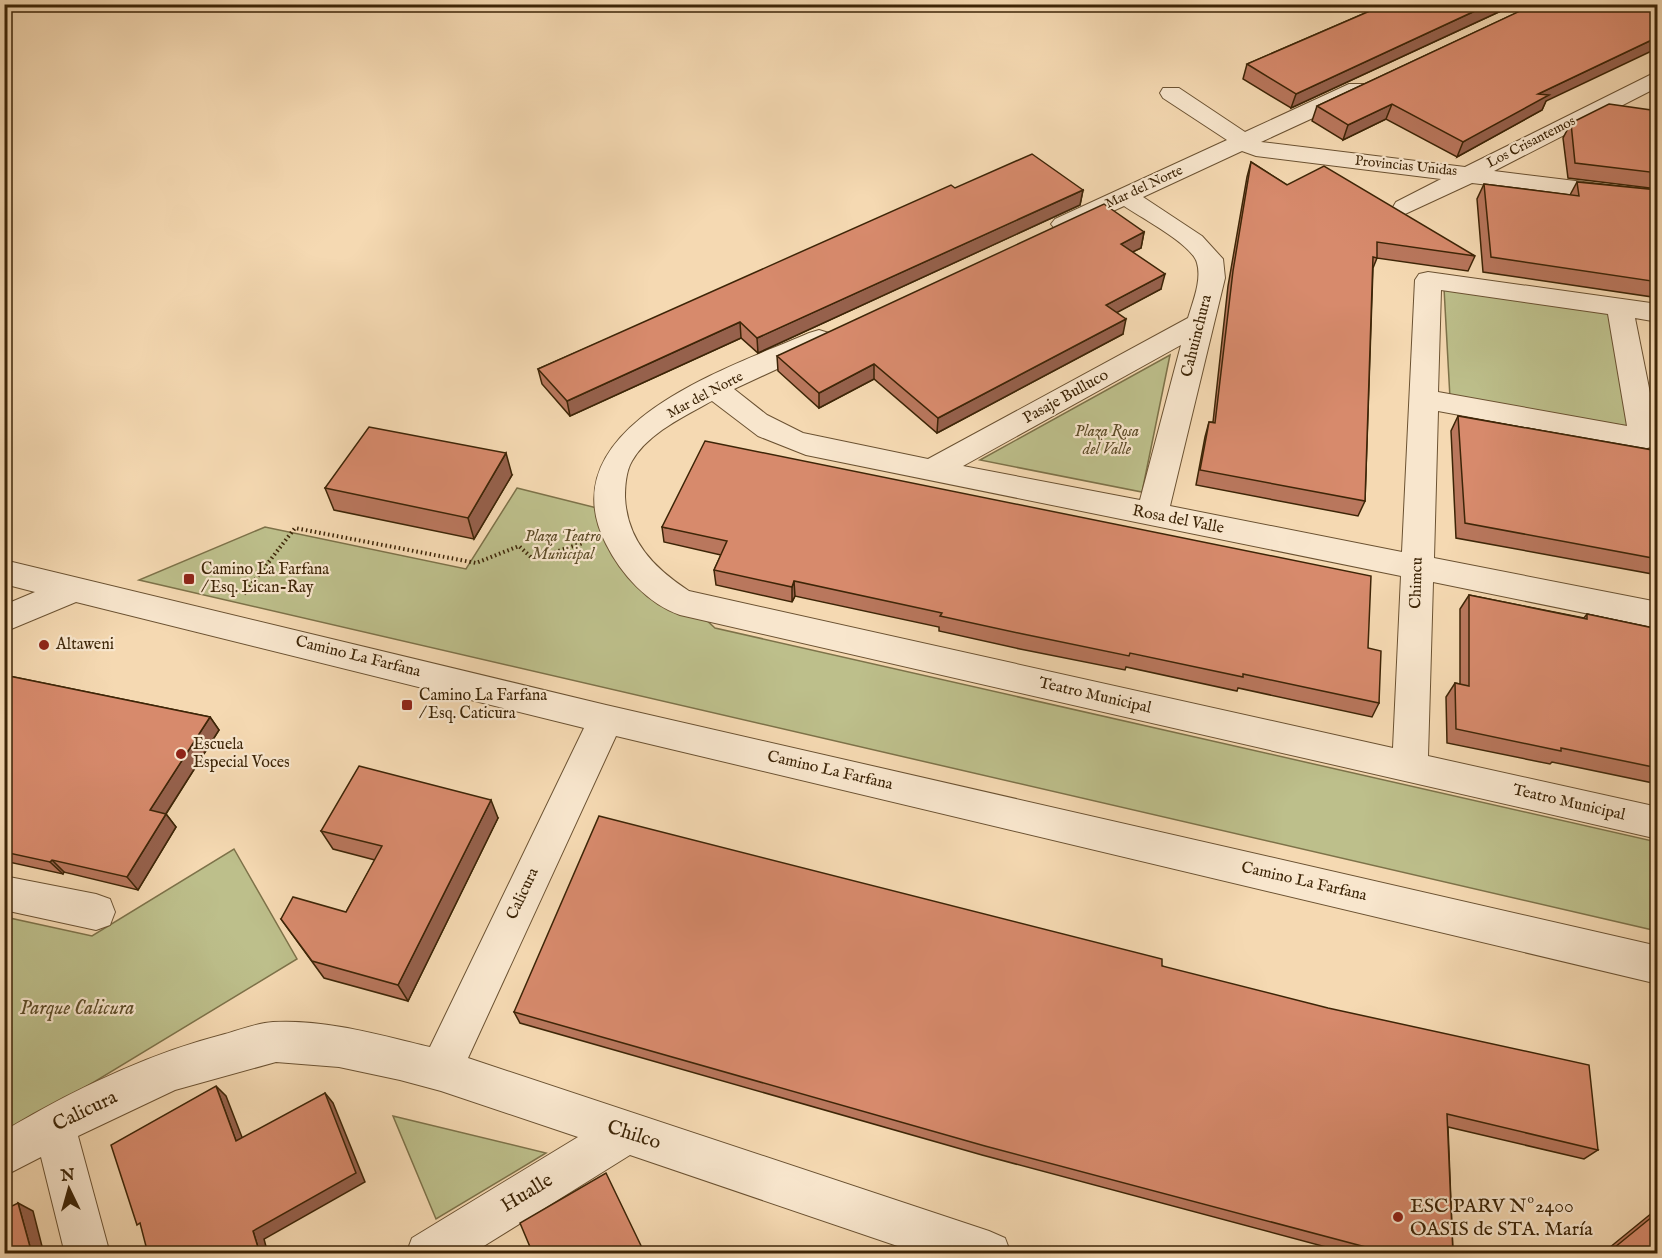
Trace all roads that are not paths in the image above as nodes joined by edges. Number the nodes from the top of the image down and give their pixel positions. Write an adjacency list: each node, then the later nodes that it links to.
1 (1382, 77): 6 (street, Mar del Norte)
2 (1658, 78): 4 (street, Los Crisantemos)
3 (1171, 93): 6 (street, Provincias Unidas)
4 (1613, 100): 5 (street); 7 (street, Los Crisantemos)
5 (1646, 105)
6 (1244, 141): 7 (street, Provincias Unidas); 8 (street, Mar del Norte)
7 (1471, 173): 9 (street, Provincias Unidas); 10 (street, Los Crisantemos)
8 (1126, 196): 11 (street, Mar del Norte); 14 (street, Cahuinchura)
9 (1658, 198)
10 (1405, 207)
11 (1039, 236)
12 (1620, 307): 13 (street, Chimcu); 17 (street, Chimcu); 17 (street)
13 (1658, 313)
14 (1200, 323): 18 (street, Pasaje Bulluco); 20 (street, Cahuinchura)
15 (845, 327): 16 (street, Mar del Norte)
16 (715, 387): 18 (street, Rosa del Valle); 19 (street, Mar del Norte)
17 (1423, 399): 21 (street, Chimcu)
18 (931, 470): 20 (street, Rosa del Valle)
19 (611, 478): 27 (street, Teatro Municipal)
20 (1152, 514): 21 (street, Rosa del Valle)
21 (1418, 567): 24 (street, Rosa del Valle); 27 (street, Chimcu)
22 (4, 572): 23 (street, Camino La Farfana)
23 (74, 589): 25 (street); 26 (street, Camino La Farfana)
24 (1658, 615)
25 (4, 619)
26 (606, 719): 31 (street, Camino La Farfana); 33 (street, Calicura)
27 (1410, 767): 28 (street, Teatro Municipal)
28 (1658, 823)
29 (4, 893): 30 (street)
30 (96, 912)
31 (1658, 965)
32 (273, 1042): 33 (street, Chilco); 34 (street, Calicura)
33 (441, 1070): 35 (street, Chilco)
34 (54, 1125): 36 (street, Calicura); 37 (street)
35 (627, 1132): 38 (street, Hualle); 39 (street, Chilco)
36 (4, 1155)
37 (88, 1254)
38 (428, 1254)
39 (989, 1254)

